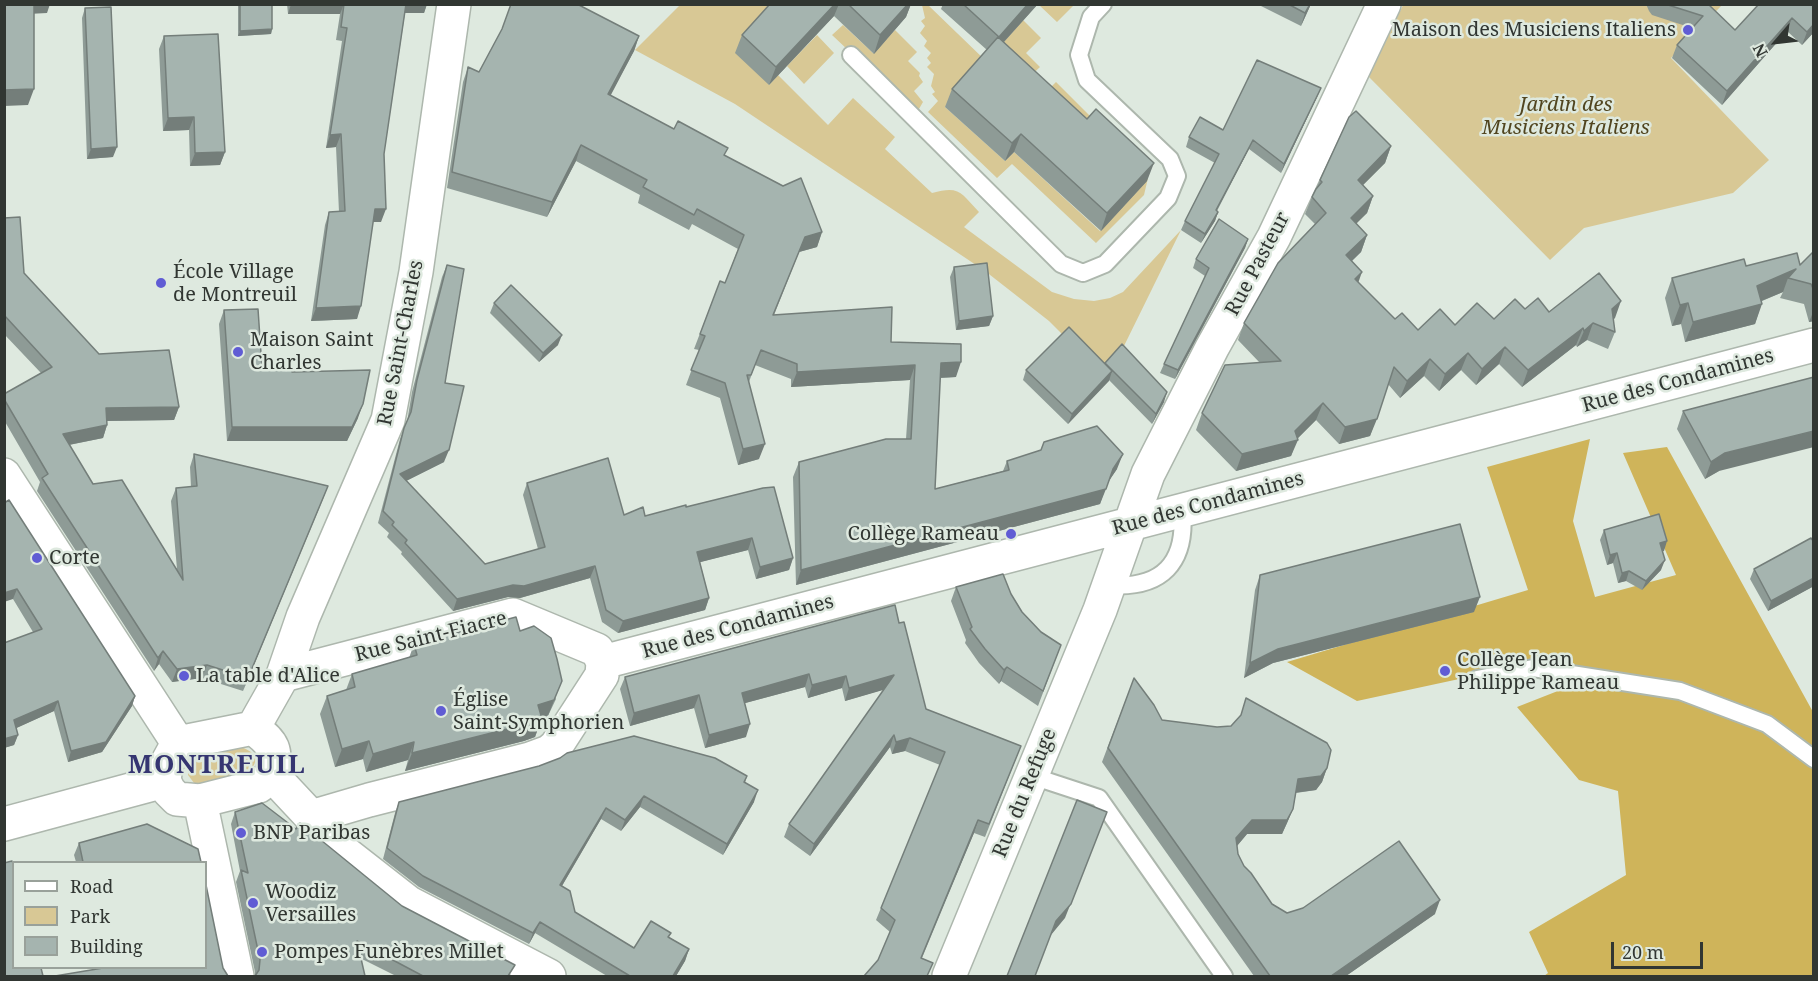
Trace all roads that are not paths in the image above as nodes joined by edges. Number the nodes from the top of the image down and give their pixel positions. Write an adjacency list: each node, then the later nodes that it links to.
1 (454, 4): 11 (street, Rue Saint-Charles)
2 (1103, 4): 4 (lane)
3 (1384, 4): 8 (street, Rue Pasteur)
4 (851, 55)
5 (1814, 345): 7 (street, Rue des Condamines)
6 (7, 484): 14 (street)
7 (1182, 510): 8 (street, Rue des Condamines); 9 (lane)
8 (1131, 524): 9 (street, Rue Pasteur); 10 (street, Rue des Condamines)
9 (1105, 597): 17 (street, Rue du Refuge)
10 (603, 662): 11 (street, Rue Saint-Fiacre); 20 (street)
11 (283, 675): 13 (street, Rue Saint-Charles)
12 (1477, 679): 15 (lane)
13 (253, 728): 14 (street); 16 (street)
14 (178, 743): 18 (street)
15 (1814, 759)
16 (272, 775): 19 (street); 20 (street)
17 (1032, 776): 24 (street, Rue du Refuge); 25 (lane)
18 (164, 781): 19 (street); 21 (street)
19 (200, 801): 22 (street)
20 (311, 817): 23 (street)
21 (4, 824)
22 (237, 976)
23 (549, 976)
24 (949, 976)
25 (1224, 976)

